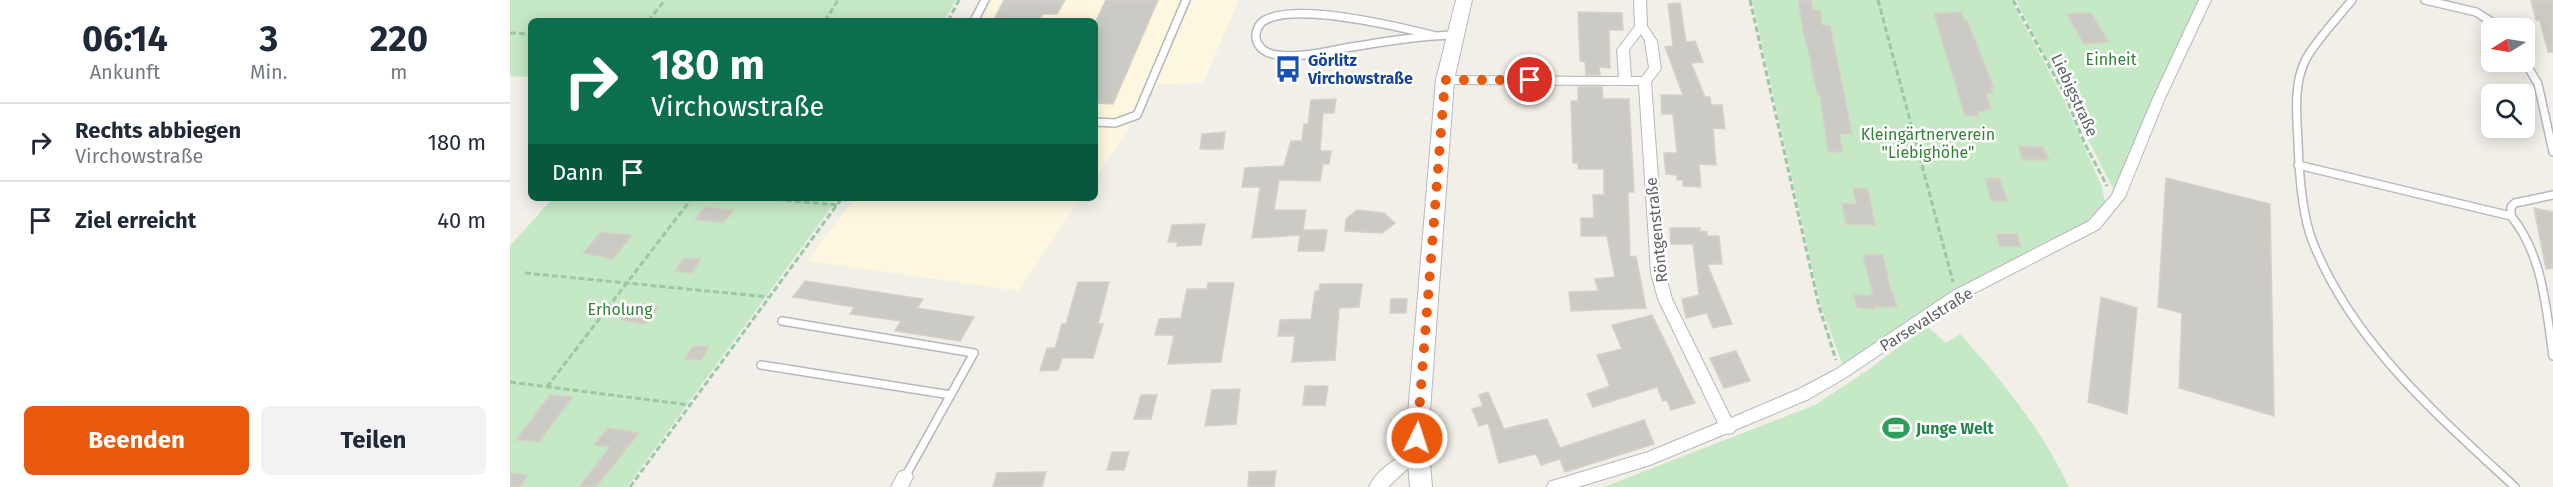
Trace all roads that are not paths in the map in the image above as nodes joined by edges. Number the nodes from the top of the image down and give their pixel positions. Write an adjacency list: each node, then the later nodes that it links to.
1 (985, 0): 8 (lane)
2 (1186, 0): 17 (lane)
3 (1464, 0): 12 (street)
4 (1640, 0): 10 (street, Röntgenstraße)
5 (2205, 0): 26 (street, Parsevalstraße)
6 (2352, 0): 19 (lane)
7 (2425, 0): 9 (lane)
8 (976, 18)
9 (2490, 18)
10 (1641, 26): 15 (street); 16 (street, Röntgenstraße)
11 (1432, 35): 11 (lane); 12 (lane)
12 (1454, 35): 14 (street)
13 (2531, 72): 18 (lane)
14 (1445, 80): 15 (street); 27 (street)
15 (1625, 81): 16 (street)
16 (1645, 81): 26 (street, Röntgenstraße)
17 (1098, 122)
18 (2553, 152)
19 (2298, 165): 21 (lane); 32 (lane)
20 (2553, 195): 21 (lane)
21 (2511, 216): 23 (lane)
22 (782, 321): 25 (lane)
23 (2553, 356)
24 (761, 365): 25 (lane)
25 (951, 395): 28 (lane)
26 (1728, 428): 31 (street, Parsevalstraße)
27 (1418, 457): 29 (street); 30 (street)
28 (902, 482)
29 (1377, 487)
30 (1421, 487)
31 (1555, 487)
32 (2515, 487)

